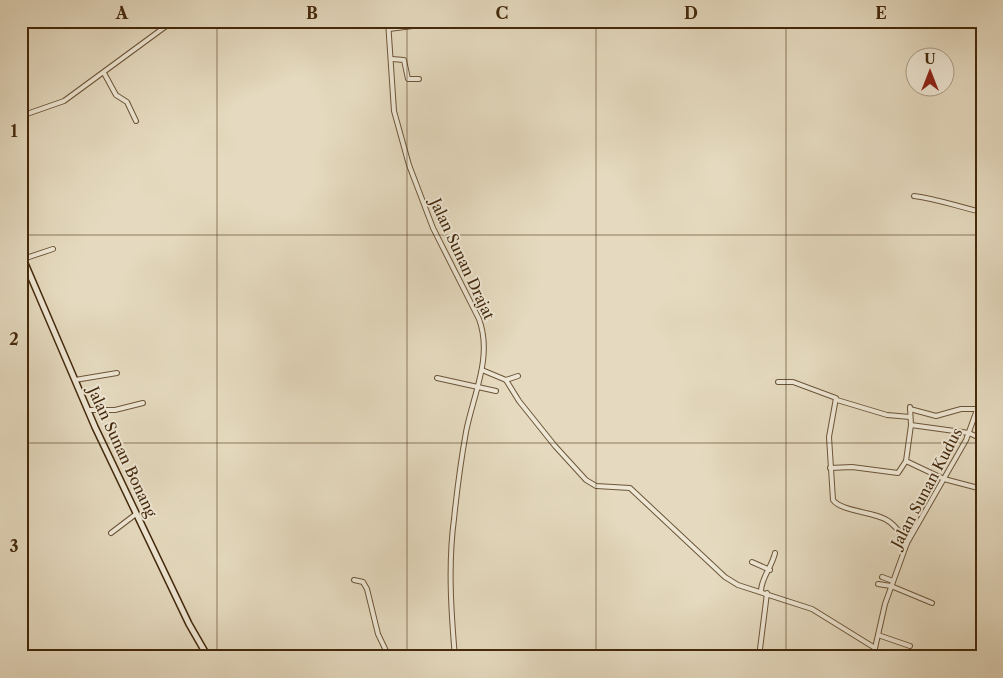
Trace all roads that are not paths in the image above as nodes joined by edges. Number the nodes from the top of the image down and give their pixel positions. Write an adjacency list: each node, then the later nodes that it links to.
1 (174, 21): 8 (street)
2 (388, 21): 5 (street, Jalan Sunan Drajat)
3 (973, 21): 6 (street)
4 (428, 24): 5 (street)
5 (389, 29): 7 (street, Jalan Sunan Drajat)
6 (982, 35)
7 (392, 59): 9 (street); 16 (street, Jalan Sunan Drajat)
8 (104, 73): 10 (street); 11 (street)
9 (419, 79)
10 (21, 116)
11 (136, 121)
12 (914, 196): 13 (street)
13 (982, 212)
14 (53, 249): 15 (street)
15 (22, 256): 20 (street, Jalan Sunan Bonang)
16 (482, 370): 21 (street); 23 (street, Jalan Sunan Drajat)
17 (117, 373): 20 (street)
18 (518, 376): 21 (street)
19 (437, 378): 23 (street)
20 (75, 380): 29 (street, Jalan Sunan Bonang)
21 (506, 380): 48 (street)
22 (778, 382): 26 (street)
23 (479, 387): 24 (street); 58 (street, Jalan Sunan Drajat)
24 (496, 391)
25 (982, 396): 28 (street, Jalan Sunan Kudus)
26 (837, 400): 30 (street); 35 (street)
27 (143, 402): 29 (street)
28 (978, 409): 30 (street); 32 (street, Jalan Sunan Kudus)
29 (88, 410): 38 (street, Jalan Sunan Bonang)
30 (910, 417): 31 (street)
31 (911, 425): 32 (street); 34 (street)
32 (970, 433): 33 (street); 36 (street, Jalan Sunan Kudus)
33 (982, 438)
34 (906, 461): 35 (street); 36 (street)
35 (830, 468): 40 (street)
36 (944, 479): 37 (street); 40 (street, Jalan Sunan Kudus)
37 (982, 489)
38 (136, 514): 39 (street); 55 (street, Jalan Sunan Bonang)
39 (111, 533)
40 (907, 543): 46 (street, Jalan Sunan Kudus)
41 (775, 553): 43 (street)
42 (752, 562): 43 (street)
43 (770, 570): 48 (street)
44 (882, 577): 46 (street)
45 (354, 580): 57 (street)
46 (892, 583): 47 (street); 50 (street); 51 (street, Jalan Sunan Kudus)
47 (878, 584)
48 (761, 592): 49 (street)
49 (767, 594): 53 (street); 59 (street)
50 (932, 603)
51 (878, 635): 52 (street); 53 (street, Jalan Sunan Kudus)
52 (910, 646)
53 (875, 648): 60 (street, Jalan Sunan Kudus)
54 (227, 654): 56 (street)
55 (208, 657)
56 (243, 657)
57 (389, 657)
58 (454, 657)
59 (759, 657)
60 (873, 657)

